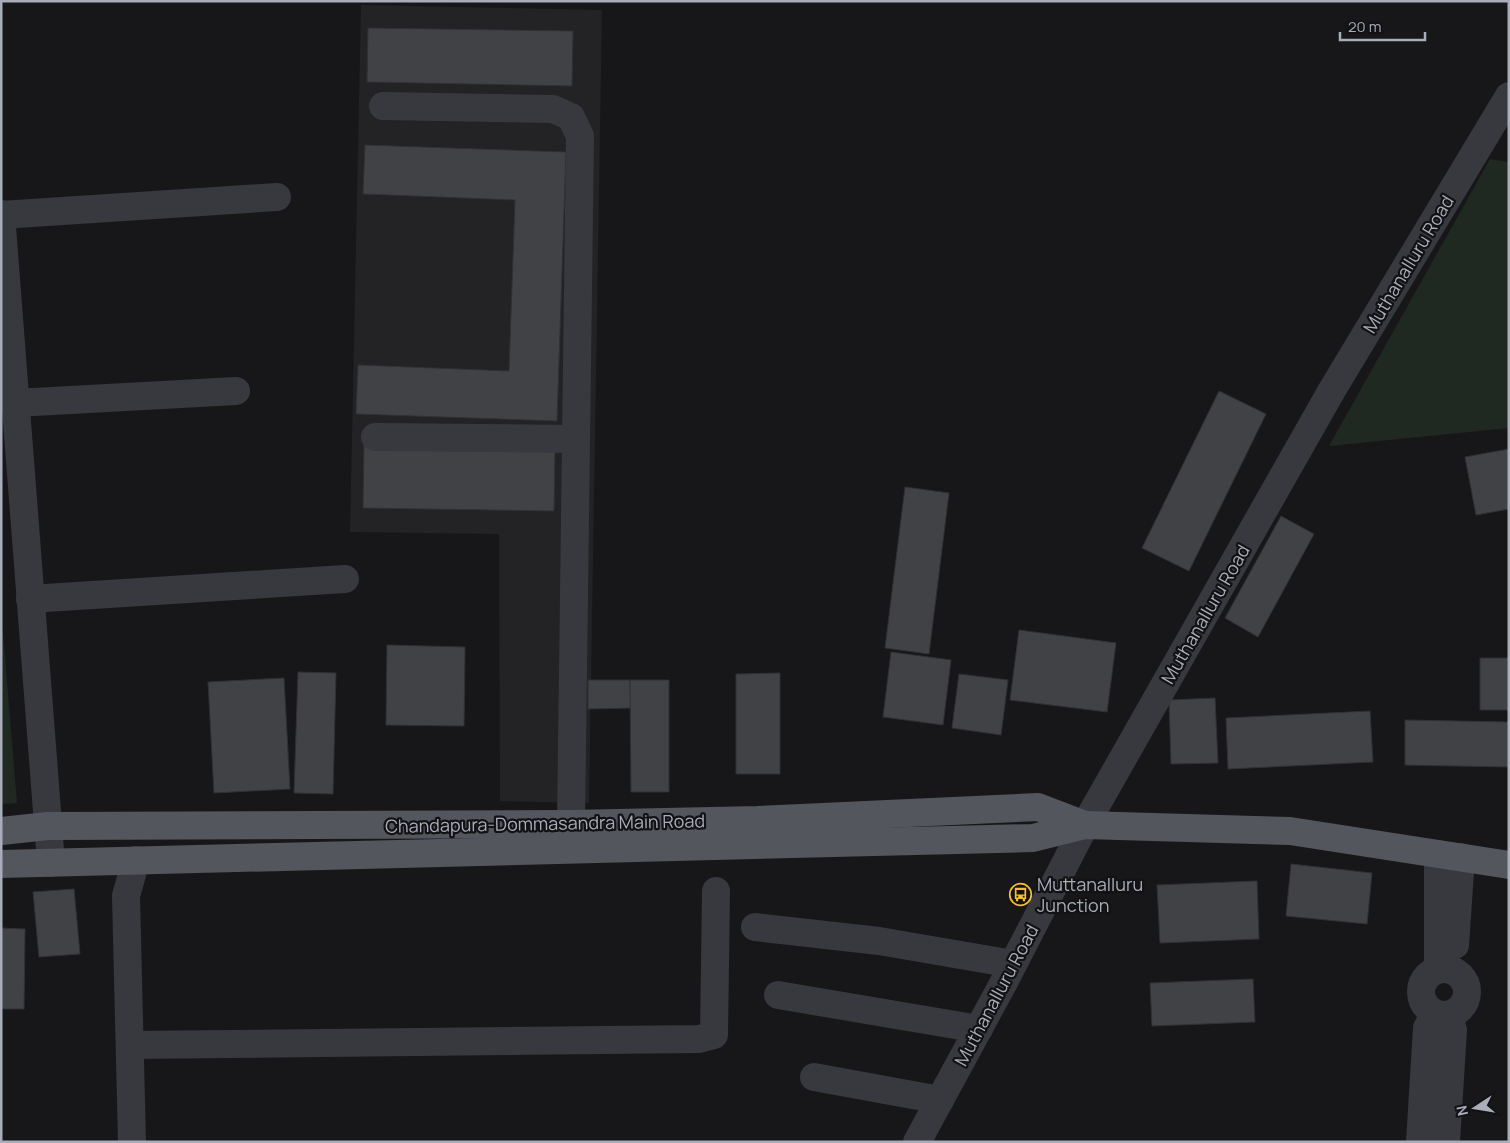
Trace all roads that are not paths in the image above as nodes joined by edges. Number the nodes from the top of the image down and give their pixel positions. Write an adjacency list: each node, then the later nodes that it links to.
1 (1509, 96): 13 (street, Muthanalluru Road)
2 (383, 106): 8 (street)
3 (277, 197): 4 (street)
4 (1, 215): 6 (street)
5 (236, 391): 6 (street)
6 (16, 403): 10 (street)
7 (375, 437): 8 (street)
8 (576, 439): 11 (street)
9 (345, 579): 10 (street)
10 (30, 599): 12 (street)
11 (571, 824): 12 (main road, Chandapura-Dommasandra Main Road); 13 (main road, Chandapura-Dommasandra Main Road)
12 (48, 826): 14 (main road, Chandapura-Dommasandra Main Road); 17 (street)
13 (1085, 826): 15 (main road, Chandapura-Dommasandra Main Road); 16 (main road, Chandapura-Dommasandra Main Road); 22 (street, Muthanalluru Road)
14 (1, 831)
15 (1450, 855): 19 (main road, Chandapura-Dommasandra Main Road); 23 (street)
16 (136, 860): 17 (main road, Chandapura-Dommasandra Main Road); 27 (street)
17 (50, 863): 18 (main road, Chandapura-Dommasandra Main Road)
18 (1, 864)
19 (1509, 865)
20 (716, 891): 27 (street)
21 (755, 928): 22 (street)
22 (1013, 964): 26 (street, Muthanalluru Road)
23 (1446, 969): 25 (street); 25 (street)
24 (778, 995): 26 (street)
25 (1442, 1015): 32 (street); 33 (street)
26 (979, 1029): 29 (street, Muthanalluru Road)
27 (131, 1045): 30 (street)
28 (814, 1077): 29 (street)
29 (940, 1100): 31 (street, Muthanalluru Road)
30 (132, 1142)
31 (917, 1142)
32 (1420, 1142)
33 (1446, 1142)

